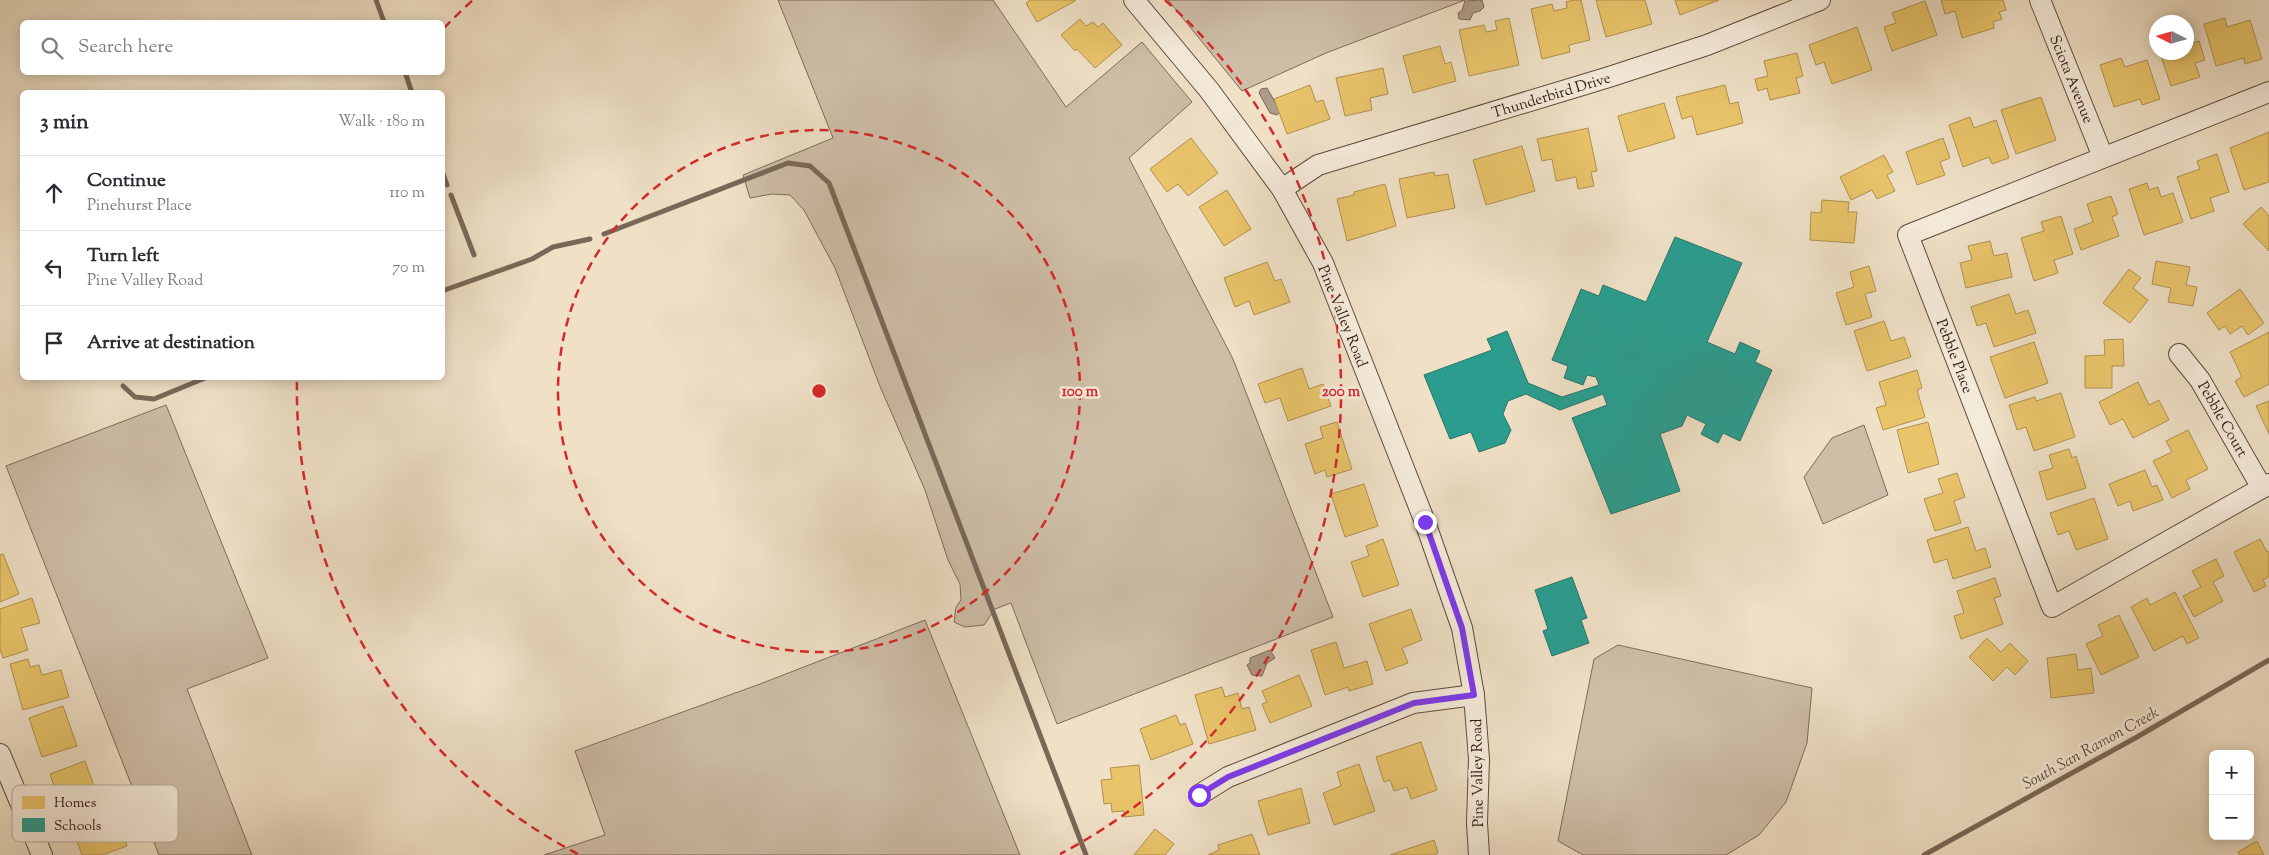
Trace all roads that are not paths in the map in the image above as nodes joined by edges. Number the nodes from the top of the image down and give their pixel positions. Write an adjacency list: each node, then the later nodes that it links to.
1 (1134, 0): 6 (street, Pine Valley Road)
2 (1820, 0): 6 (street, Thunderbird Drive)
3 (2040, 0): 5 (street, Sciota Avenue)
4 (2269, 92): 5 (street, Pebble Place)
5 (2103, 158): 8 (street, Pebble Place)
6 (1282, 189): 9 (street, Pine Valley Road)
7 (2178, 354): 8 (street, Pebble Court)
8 (2266, 486)
9 (1474, 695): 12 (street); 15 (street, Pine Valley Road)
10 (0, 754): 11 (street)
11 (13, 785)
12 (1199, 795)
13 (37, 842): 14 (street)
14 (42, 855)
15 (1479, 855)

